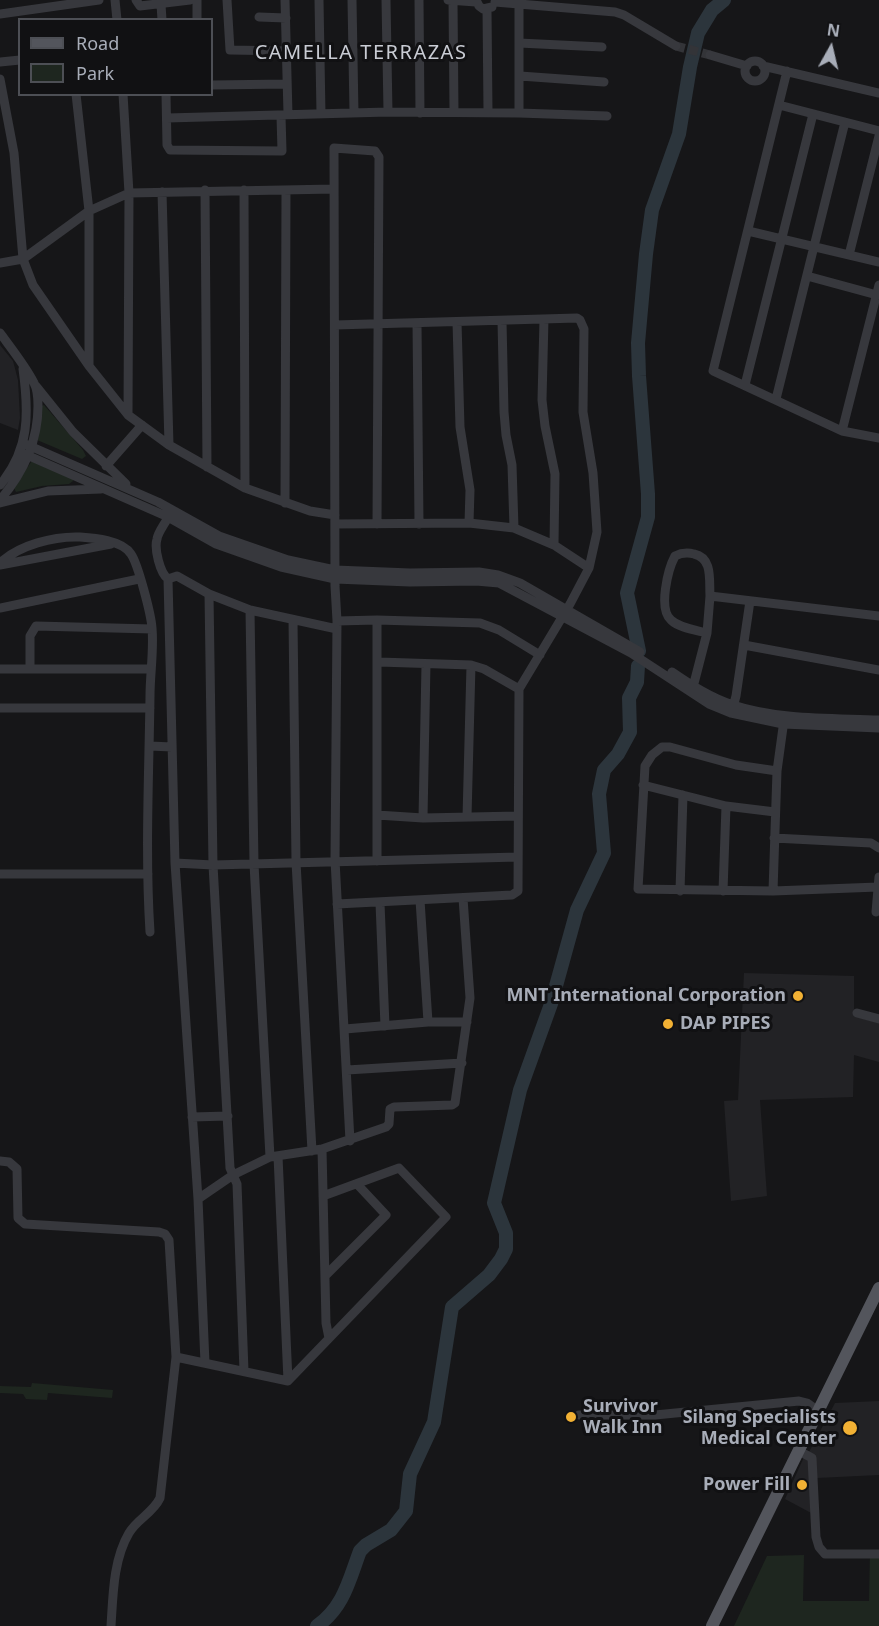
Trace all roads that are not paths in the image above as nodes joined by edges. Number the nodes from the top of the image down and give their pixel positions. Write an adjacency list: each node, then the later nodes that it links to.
1 (99, 0): 18 (street)
2 (115, 0): 20 (street)
3 (136, 0): 15 (street)
4 (190, 0): 15 (street)
5 (197, 0): 22 (street)
6 (227, 0): 27 (street)
7 (285, 0): 23 (street)
8 (319, 0): 50 (street)
9 (352, 0): 48 (street)
10 (386, 0): 44 (street)
11 (419, 0): 49 (street)
12 (448, 0): 13 (street)
13 (453, 0): 14 (street); 45 (street)
14 (476, 1): 16 (street)
15 (161, 4): 21 (street)
16 (493, 4): 17 (street); 46 (street)
17 (519, 4): 24 (street); 25 (street)
18 (0, 14)
19 (259, 17): 23 (street)
20 (117, 18)
21 (162, 18)
22 (197, 18)
23 (286, 18): 27 (street)
24 (519, 42): 26 (street); 34 (street)
25 (676, 46)
26 (602, 47)
27 (286, 51): 37 (street)
28 (710, 55): 31 (street)
29 (18, 60): 30 (street)
30 (0, 62)
31 (747, 66): 32 (street); 32 (street)
32 (764, 66): 33 (street)
33 (787, 71): 39 (street); 43 (street)
34 (520, 76): 36 (street); 47 (street)
35 (0, 79): 68 (street)
36 (604, 82)
37 (287, 84): 38 (street); 52 (street)
38 (213, 85)
39 (879, 93)
40 (76, 96): 63 (street)
41 (123, 96): 62 (street)
42 (166, 96): 54 (street)
43 (779, 105): 51 (street); 64 (street)
44 (388, 112): 48 (street); 49 (street)
45 (454, 112): 46 (street); 49 (street)
46 (488, 112): 47 (street)
47 (519, 112): 53 (street)
48 (354, 113): 50 (street)
49 (420, 113)
50 (321, 114): 52 (street)
51 (813, 114): 55 (street); 65 (street)
52 (285, 115): 54 (street); 54 (street)
53 (607, 116)
54 (167, 118)
55 (845, 122): 56 (street); 66 (street)
56 (879, 133): 67 (street)
57 (334, 189): 60 (street); 77 (street); 78 (street)
58 (205, 190): 59 (street); 61 (street); 92 (street)
59 (244, 190): 60 (street); 94 (street)
60 (286, 190): 98 (street)
61 (162, 192): 62 (street); 89 (street)
62 (129, 193): 63 (street); 85 (street)
63 (89, 211): 68 (street); 80 (street)
64 (748, 231): 65 (street); 83 (street)
65 (783, 240): 66 (street); 83 (street)
66 (814, 247): 67 (street); 71 (street)
67 (849, 255): 69 (street)
68 (22, 259): 70 (street); 80 (street)
69 (879, 262)
70 (0, 263)
71 (807, 276): 72 (street); 84 (street)
72 (878, 290): 87 (street)
73 (544, 319): 74 (street); 106 (street); 108 (street)
74 (502, 321): 75 (street); 104 (street)
75 (457, 322): 76 (street); 101 (street)
76 (417, 323): 77 (street); 103 (street)
77 (378, 324): 78 (street); 102 (street)
78 (334, 325): 100 (street)
79 (0, 333): 81 (street)
80 (89, 366): 85 (street)
81 (23, 367): 82 (street); 90 (street)
82 (35, 384): 90 (street); 91 (street)
83 (745, 386): 84 (street)
84 (776, 399): 87 (street)
85 (128, 415): 86 (street)
86 (142, 425): 89 (street); 91 (street)
87 (842, 431): 88 (street)
88 (879, 438)
89 (169, 445): 92 (street)
90 (26, 449): 93 (street); 95 (street); 96 (street); 97 (street)
91 (105, 466): 96 (street)
92 (207, 467): 94 (street)
93 (0, 485)
94 (244, 488): 98 (street)
95 (107, 489): 97 (street); 99 (street)
96 (132, 490): 109 (street)
97 (0, 502)
98 (285, 503): 100 (street)
99 (168, 518): 109 (street); 111 (street)
100 (335, 519): 102 (street); 109 (street)
101 (469, 523): 103 (street); 104 (street)
102 (377, 524): 103 (street)
103 (419, 524)
104 (514, 528): 106 (street)
105 (113, 543): 107 (street); 107 (street); 110 (street)
106 (554, 545): 108 (street)
107 (0, 564)
108 (589, 568): 117 (street)
109 (335, 575): 117 (street); 121 (street)
110 (139, 579): 115 (street); 122 (street)
111 (168, 579): 112 (street); 142 (street)
112 (209, 594): 116 (street); 160 (street)
113 (710, 596): 114 (street); 123 (street); 123 (street)
114 (750, 601): 118 (street); 124 (street)
115 (0, 608)
116 (250, 610): 119 (street); 159 (street)
117 (565, 613): 125 (street); 134 (street)
118 (879, 616)
119 (293, 620): 121 (street); 157 (street)
120 (378, 620): 121 (street); 125 (street); 126 (street)
121 (337, 625): 155 (street)
122 (152, 628): 130 (street); 131 (street)
123 (707, 633): 134 (street)
124 (744, 645): 132 (street); 137 (street)
125 (540, 655): 133 (street)
126 (379, 662): 127 (street); 148 (street)
127 (426, 664): 128 (street); 151 (street)
128 (471, 665): 133 (street); 150 (street)
129 (0, 669): 130 (street)
130 (30, 669): 131 (street)
131 (150, 669): 136 (street)
132 (879, 670)
133 (519, 689): 149 (street)
134 (692, 689): 137 (street)
135 (0, 708): 136 (street)
136 (150, 708): 141 (street)
137 (732, 709): 138 (street)
138 (784, 720): 139 (street); 140 (street); 143 (street)
139 (879, 720)
140 (879, 728)
141 (150, 746): 142 (street); 162 (street)
142 (172, 747): 158 (street)
143 (777, 771): 144 (street); 147 (street)
144 (643, 785): 145 (street); 165 (street)
145 (683, 795): 146 (street); 165 (street)
146 (726, 806): 147 (street); 166 (street)
147 (775, 812): 152 (street)
148 (377, 815): 151 (street); 156 (street)
149 (518, 816): 150 (street); 154 (street)
150 (467, 817): 151 (street)
151 (423, 818)
152 (774, 838): 153 (street); 167 (street)
153 (879, 848)
154 (518, 857): 156 (street); 168 (street)
155 (335, 860): 156 (street); 157 (street); 171 (street)
156 (377, 861)
157 (296, 862): 159 (street); 185 (street)
158 (175, 863): 160 (street); 183 (street)
159 (254, 864): 160 (street); 186 (street)
160 (213, 865): 182 (street)
161 (0, 874): 162 (street)
162 (148, 874): 173 (street)
163 (879, 877): 164 (street)
164 (878, 887): 167 (street); 172 (street)
165 (680, 891): 166 (street)
166 (723, 891): 167 (street)
167 (773, 891)
168 (463, 898): 169 (street); 177 (street)
169 (420, 900): 170 (street); 176 (street)
170 (380, 903): 171 (street); 178 (street)
171 (337, 904): 179 (street)
172 (876, 912)
173 (150, 932)
174 (857, 1013): 175 (street)
175 (879, 1020)
176 (428, 1022): 177 (street); 178 (street)
177 (467, 1022): 180 (street)
178 (385, 1026): 179 (street)
179 (345, 1029): 181 (street)
180 (462, 1063): 181 (street); 184 (street)
181 (347, 1070): 184 (street)
182 (228, 1116): 183 (street); 188 (street)
183 (192, 1117): 191 (street)
184 (350, 1141): 185 (street)
185 (317, 1150): 186 (street); 190 (street)
186 (274, 1156): 188 (street); 198 (street)
187 (0, 1161): 195 (street)
188 (233, 1175): 191 (street); 197 (street)
189 (357, 1184): 190 (street); 192 (street); 194 (street)
190 (323, 1196): 192 (street)
191 (198, 1199): 196 (street)
192 (325, 1276): 194 (street)
193 (879, 1288): 199 (main road)
194 (329, 1338): 198 (street)
195 (176, 1357): 196 (street); 203 (street)
196 (205, 1363): 197 (street)
197 (244, 1371): 198 (street)
198 (288, 1381)
199 (818, 1411): 200 (street); 201 (main road)
200 (579, 1415)
201 (799, 1451): 202 (street); 204 (main road)
202 (879, 1554)
203 (111, 1626)
204 (712, 1626)

